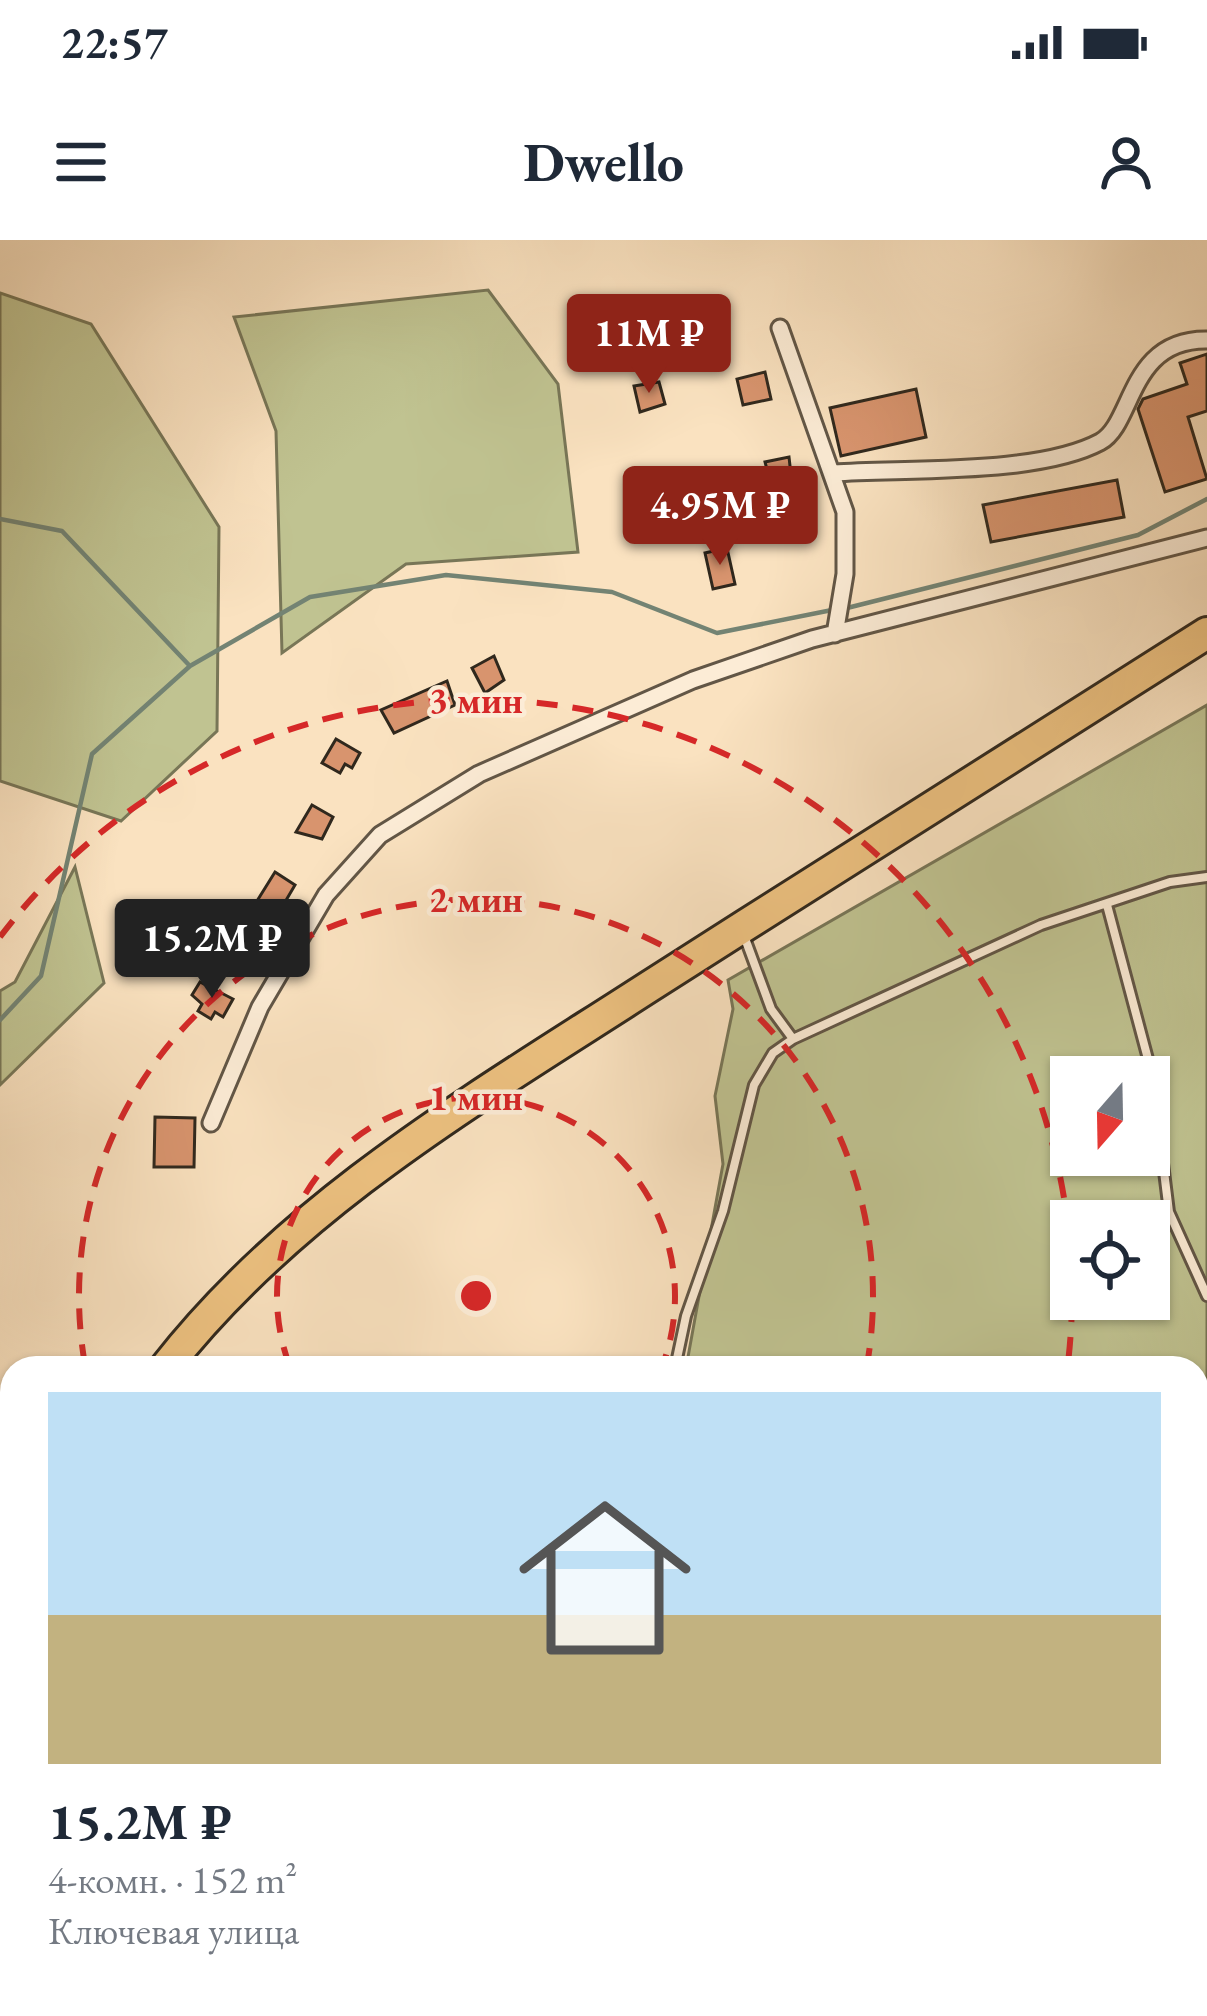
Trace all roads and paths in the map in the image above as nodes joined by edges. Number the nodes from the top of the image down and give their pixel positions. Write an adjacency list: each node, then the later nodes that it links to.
1 (780, 328): 3 (street)
2 (1207, 340): 3 (street)
3 (834, 473): 5 (street)
4 (1207, 538): 5 (street)
5 (835, 634): 11 (street)
6 (1207, 634): 9 (highway)
7 (1207, 877): 8 (lane)
8 (1107, 905): 10 (lane); 12 (lane)
9 (742, 928): 10 (lane); 13 (highway)
10 (793, 1039): 14 (lane)
11 (211, 1123)
12 (1207, 1296)
13 (175, 1356)
14 (678, 1356)

